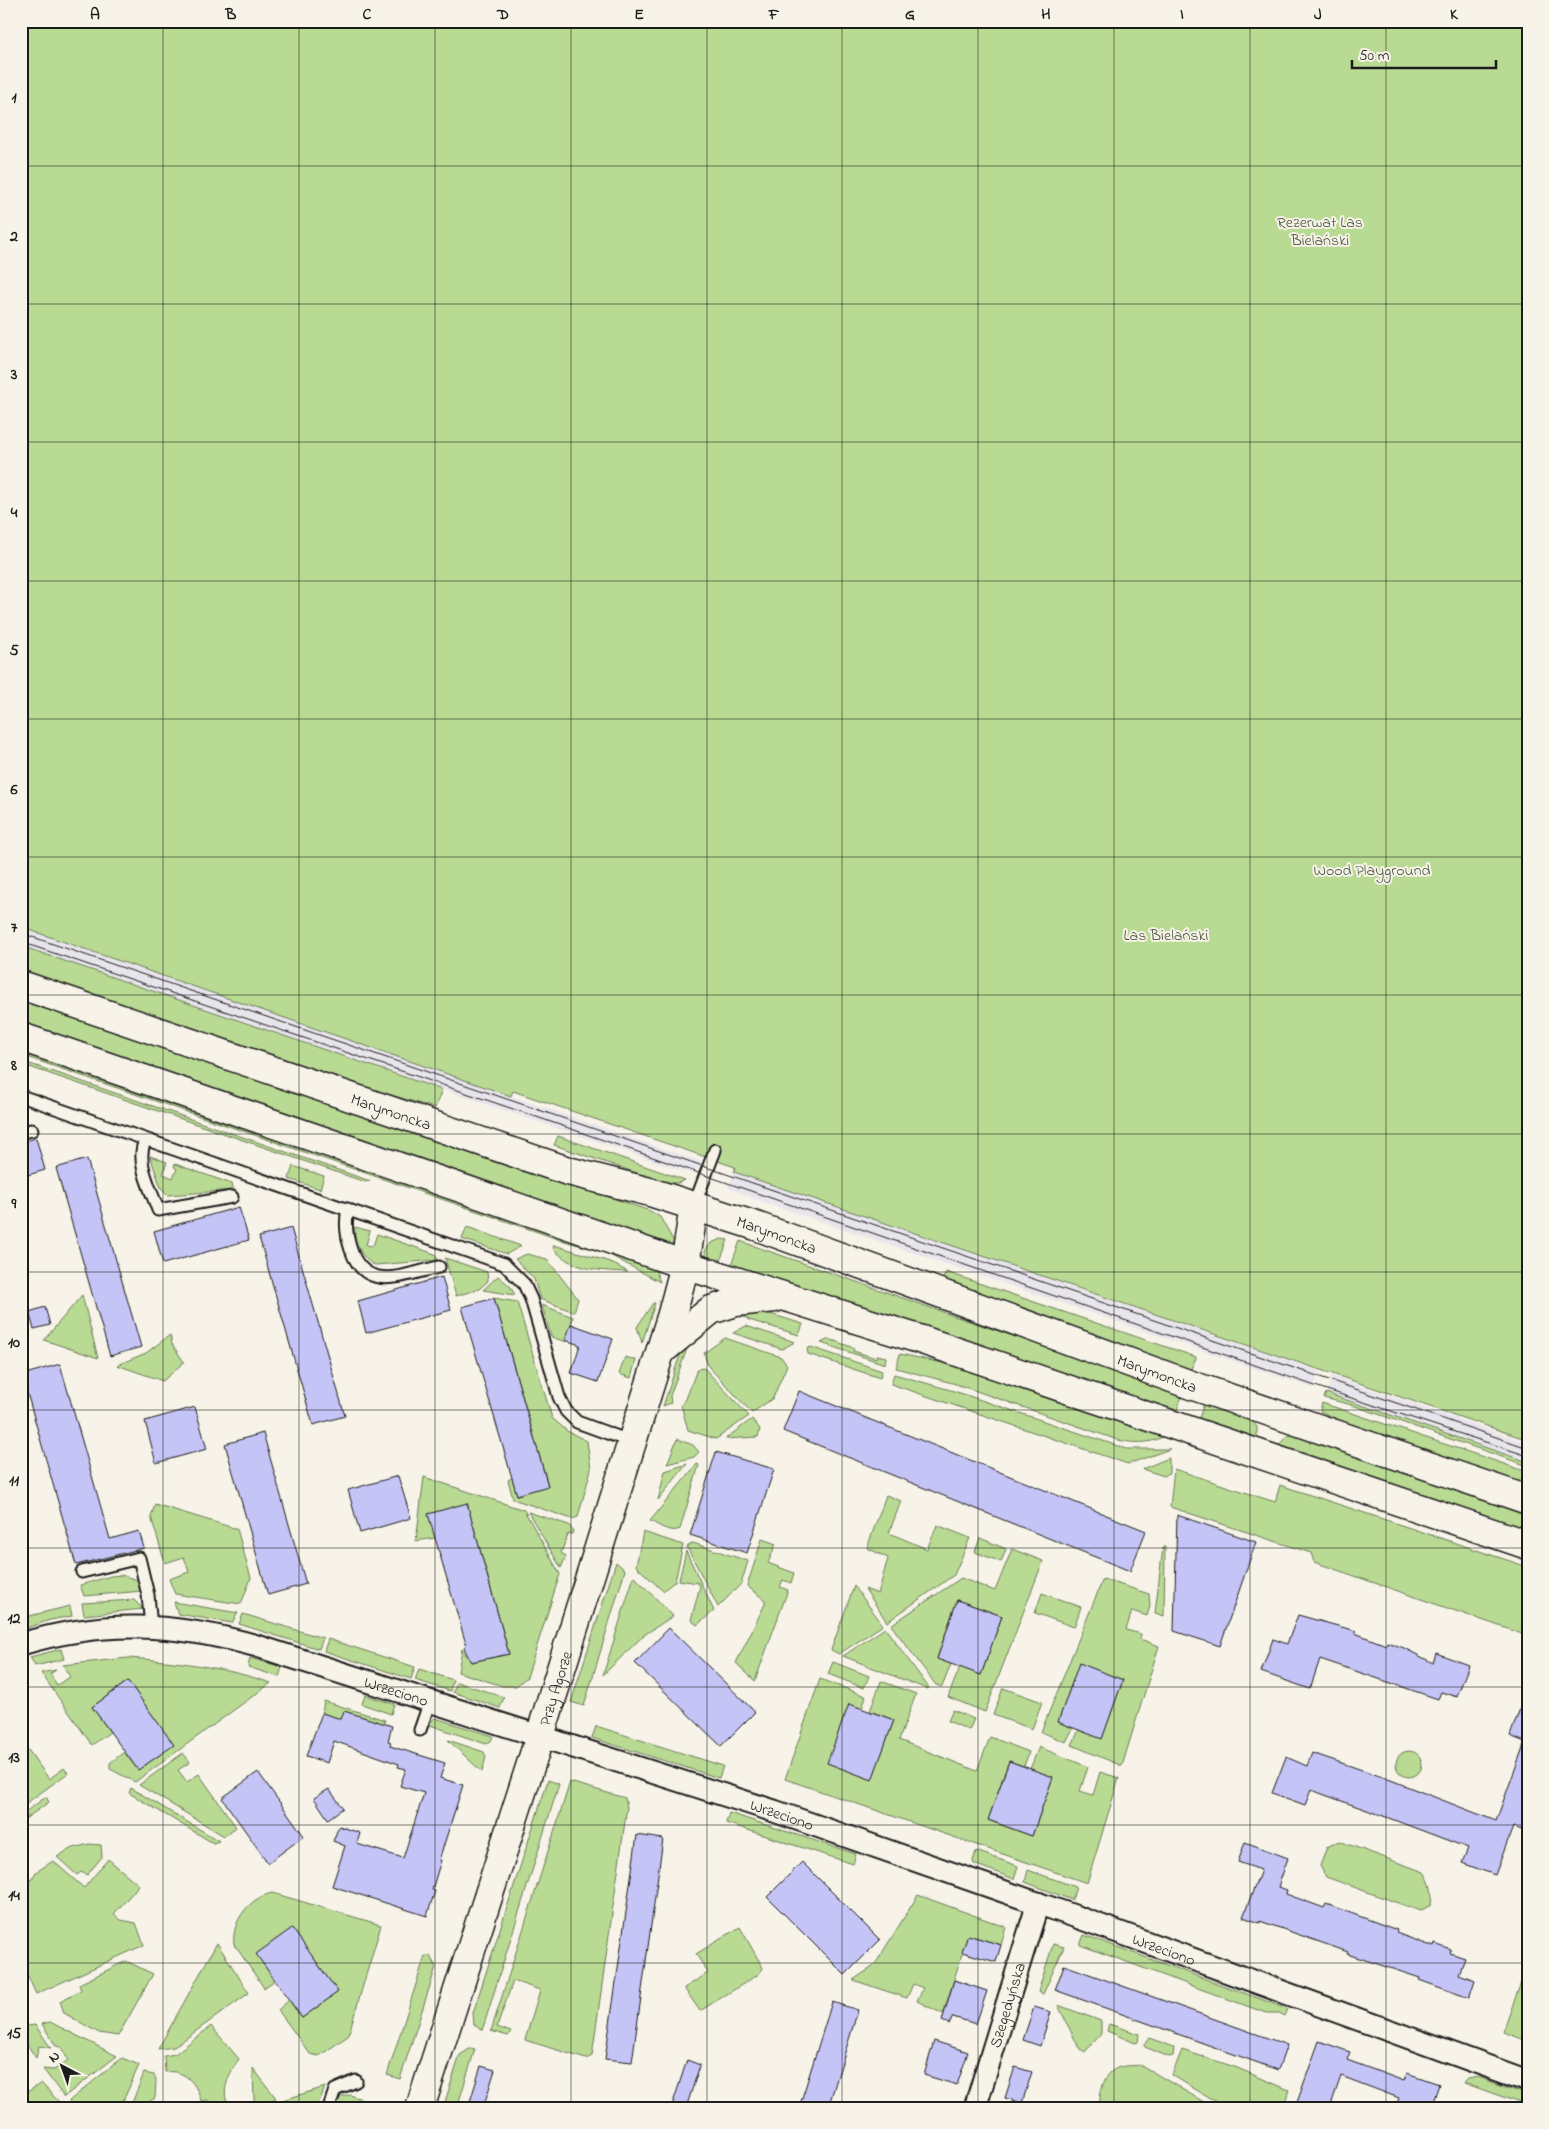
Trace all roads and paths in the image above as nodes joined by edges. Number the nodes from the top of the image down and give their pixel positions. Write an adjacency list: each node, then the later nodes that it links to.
1 (21, 985): 7 (main road, Marymoncka)
2 (21, 1037): 9 (main road)
3 (21, 1096): 4 (lane)
4 (145, 1141): 6 (lane); 8 (lane)
5 (715, 1150): 7 (lane)
6 (232, 1197)
7 (694, 1206): 9 (main road, Przy Agorze); 13 (main road, Marymoncka)
8 (348, 1209): 10 (lane); 14 (lane)
9 (684, 1265): 11 (main road); 12 (main road, Przy Agorze)
10 (439, 1267)
11 (784, 1297): 12 (main road); 15 (main road)
12 (660, 1351): 14 (main road, Przy Agorze)
13 (1277, 1415): 15 (main road); 16 (main road, Marymoncka)
14 (632, 1442): 23 (main road, Przy Agorze)
15 (1264, 1455): 17 (main road)
16 (1528, 1500)
17 (1528, 1545)
18 (82, 1572): 19 (lane)
19 (151, 1627): 20 (street, Wrzeciono); 21 (street, Wrzeciono)
20 (21, 1644)
21 (430, 1701): 22 (lane); 23 (street, Wrzeciono)
22 (420, 1730)
23 (540, 1736): 24 (street, Wrzeciono); 28 (main road, Przy Agorze)
24 (1038, 1903): 26 (street, Wrzeciono); 29 (street, Szegedyńska)
25 (356, 2081): 27 (lane)
26 (1528, 2082)
27 (329, 2108)
28 (420, 2108)
29 (975, 2108)

